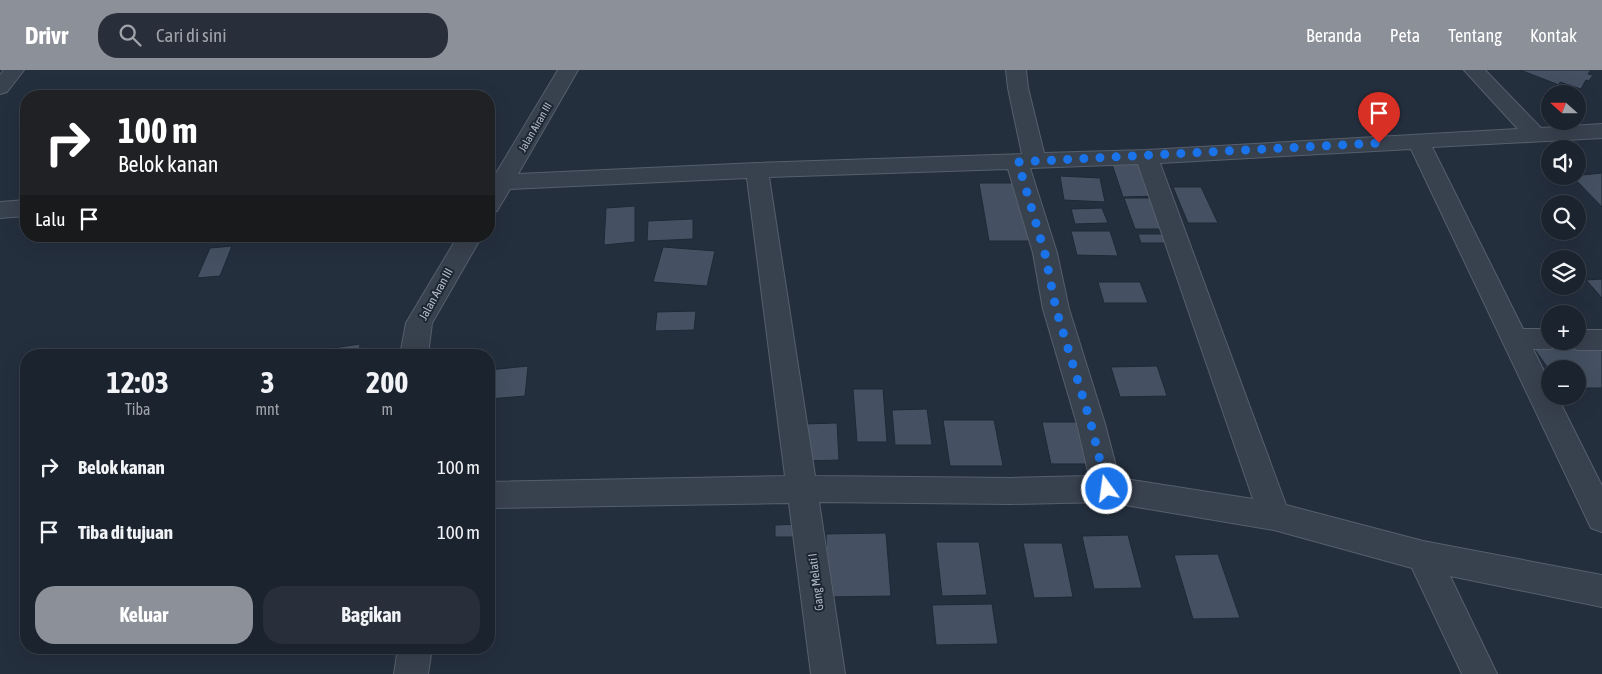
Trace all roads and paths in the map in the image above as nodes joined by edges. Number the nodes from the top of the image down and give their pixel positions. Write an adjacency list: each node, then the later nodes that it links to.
1 (14, 70): 5 (street)
2 (568, 70): 12 (street, Jalan Airan III)
3 (1016, 70): 10 (street)
4 (1474, 70): 7 (street)
5 (0, 88)
6 (1602, 131): 7 (street)
7 (1536, 135): 8 (street)
8 (1418, 141): 9 (street); 16 (street)
9 (1147, 157): 10 (street); 24 (street)
10 (1026, 162): 11 (street); 22 (street)
11 (757, 170): 12 (street); 21 (street, Gang Melati I)
12 (496, 183)
13 (20, 208): 14 (street)
14 (0, 210)
15 (466, 242): 20 (street, Jalan Aran III)
16 (1516, 339): 17 (street); 25 (street)
17 (1541, 339)
18 (1586, 340): 19 (street)
19 (1602, 340)
20 (415, 349)
21 (803, 489): 22 (street); 23 (street); 30 (street, Gang Melati I)
22 (1107, 489): 24 (street)
23 (495, 495)
24 (1274, 516): 26 (street)
25 (1602, 518)
26 (1423, 556): 27 (street); 31 (street)
27 (1602, 591)
28 (414, 654): 29 (street)
29 (411, 674)
30 (828, 674)
31 (1480, 674)

